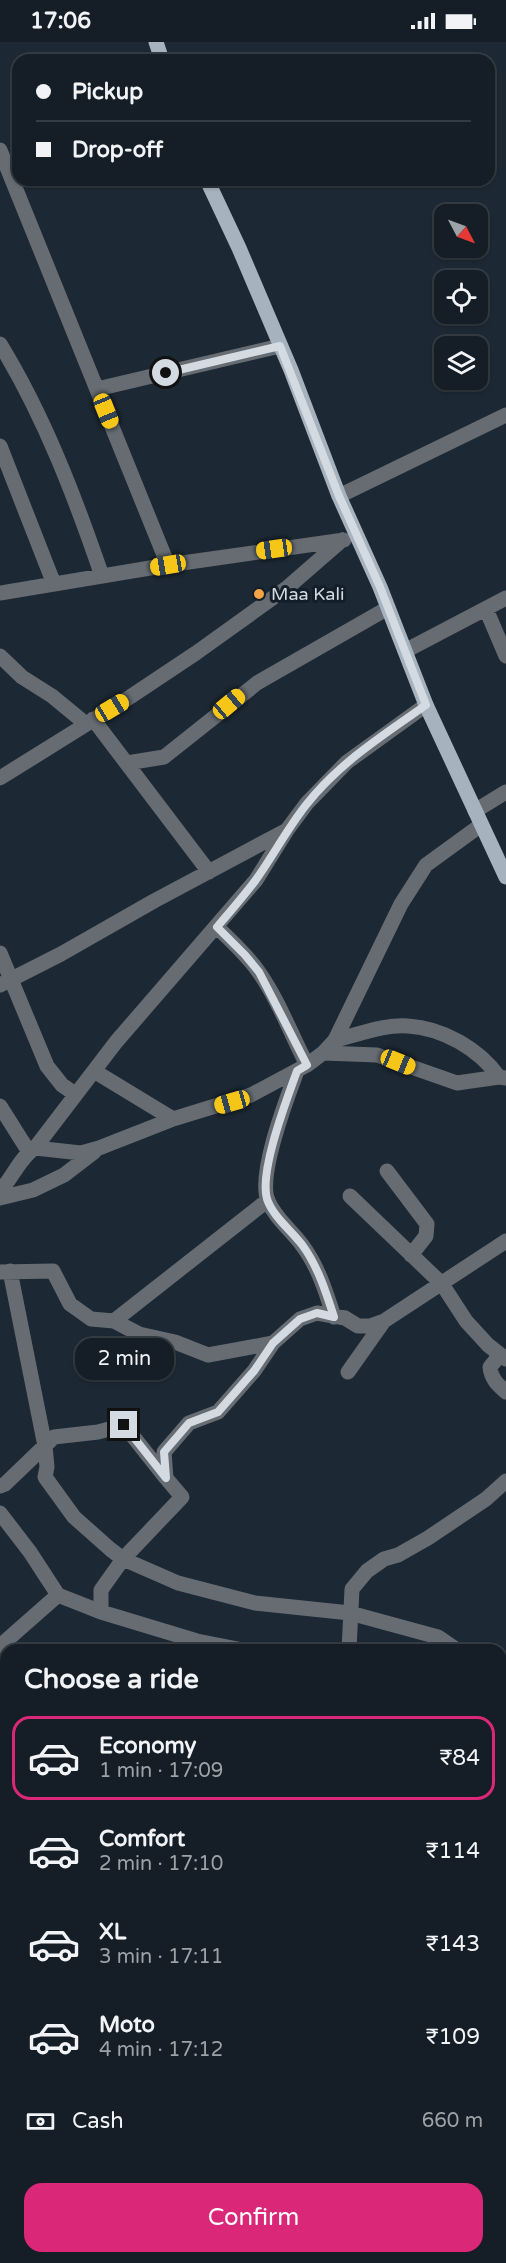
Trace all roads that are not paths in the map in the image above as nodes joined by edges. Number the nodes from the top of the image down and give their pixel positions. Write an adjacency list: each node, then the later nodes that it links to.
1 (0, 150): 2 (street)
2 (3, 169): 6 (street)
3 (210, 186): 5 (main road)
4 (0, 344): 12 (street)
5 (280, 346): 6 (street); 9 (main road)
6 (97, 389): 11 (street)
7 (506, 415): 9 (street)
8 (0, 446): 13 (street)
9 (339, 496): 10 (main road)
10 (349, 539): 11 (street); 16 (main road); 22 (street)
11 (168, 565): 12 (street)
12 (102, 576): 13 (street)
13 (54, 584): 14 (street)
14 (0, 593)
15 (506, 598): 17 (street)
16 (388, 608): 18 (main road); 23 (street)
17 (486, 609): 18 (street); 20 (street)
18 (405, 651): 21 (main road)
19 (0, 656): 22 (street)
20 (506, 656)
21 (426, 705): 26 (main road); 28 (street)
22 (89, 722): 23 (street); 24 (street)
23 (127, 764): 29 (street)
24 (0, 778)
25 (506, 792): 26 (street)
26 (475, 811): 27 (main road)
27 (481, 825): 30 (main road); 34 (street)
28 (287, 830): 29 (street); 31 (street)
29 (209, 872): 33 (street)
30 (506, 877)
31 (217, 927): 36 (street); 37 (street)
32 (0, 953): 33 (street)
33 (5, 983): 39 (street)
34 (335, 1040): 35 (street); 38 (street)
35 (323, 1053): 36 (street); 38 (street)
36 (302, 1068): 41 (street); 48 (street)
37 (94, 1071): 39 (street); 41 (street)
38 (503, 1077)
39 (75, 1095): 43 (street)
40 (0, 1106): 43 (street)
41 (173, 1119): 42 (street)
42 (99, 1148): 43 (street); 47 (street)
43 (32, 1150): 45 (street)
44 (387, 1170): 50 (street)
45 (0, 1191)
46 (350, 1196): 50 (street)
47 (0, 1198)
48 (268, 1200): 53 (street); 54 (street)
49 (506, 1241): 52 (street)
50 (411, 1255): 52 (street)
51 (5, 1272): 54 (street); 60 (street)
52 (442, 1284): 55 (street); 57 (street)
53 (334, 1317): 55 (street); 56 (street)
54 (114, 1321): 56 (street)
55 (384, 1321): 58 (street)
56 (273, 1343): 61 (street)
57 (503, 1357): 59 (street)
58 (348, 1372)
59 (506, 1392)
60 (45, 1446): 61 (street); 63 (street); 65 (street)
61 (166, 1478): 65 (street)
62 (506, 1481): 68 (street)
63 (0, 1486)
64 (0, 1513): 66 (street)
65 (123, 1559): 67 (street); 68 (street)
66 (58, 1595): 67 (street); 69 (street)
67 (101, 1612): 70 (street)
68 (350, 1613): 71 (street); 72 (street)
69 (2, 1644)
70 (212, 1644)
71 (349, 1644)
72 (448, 1644)

